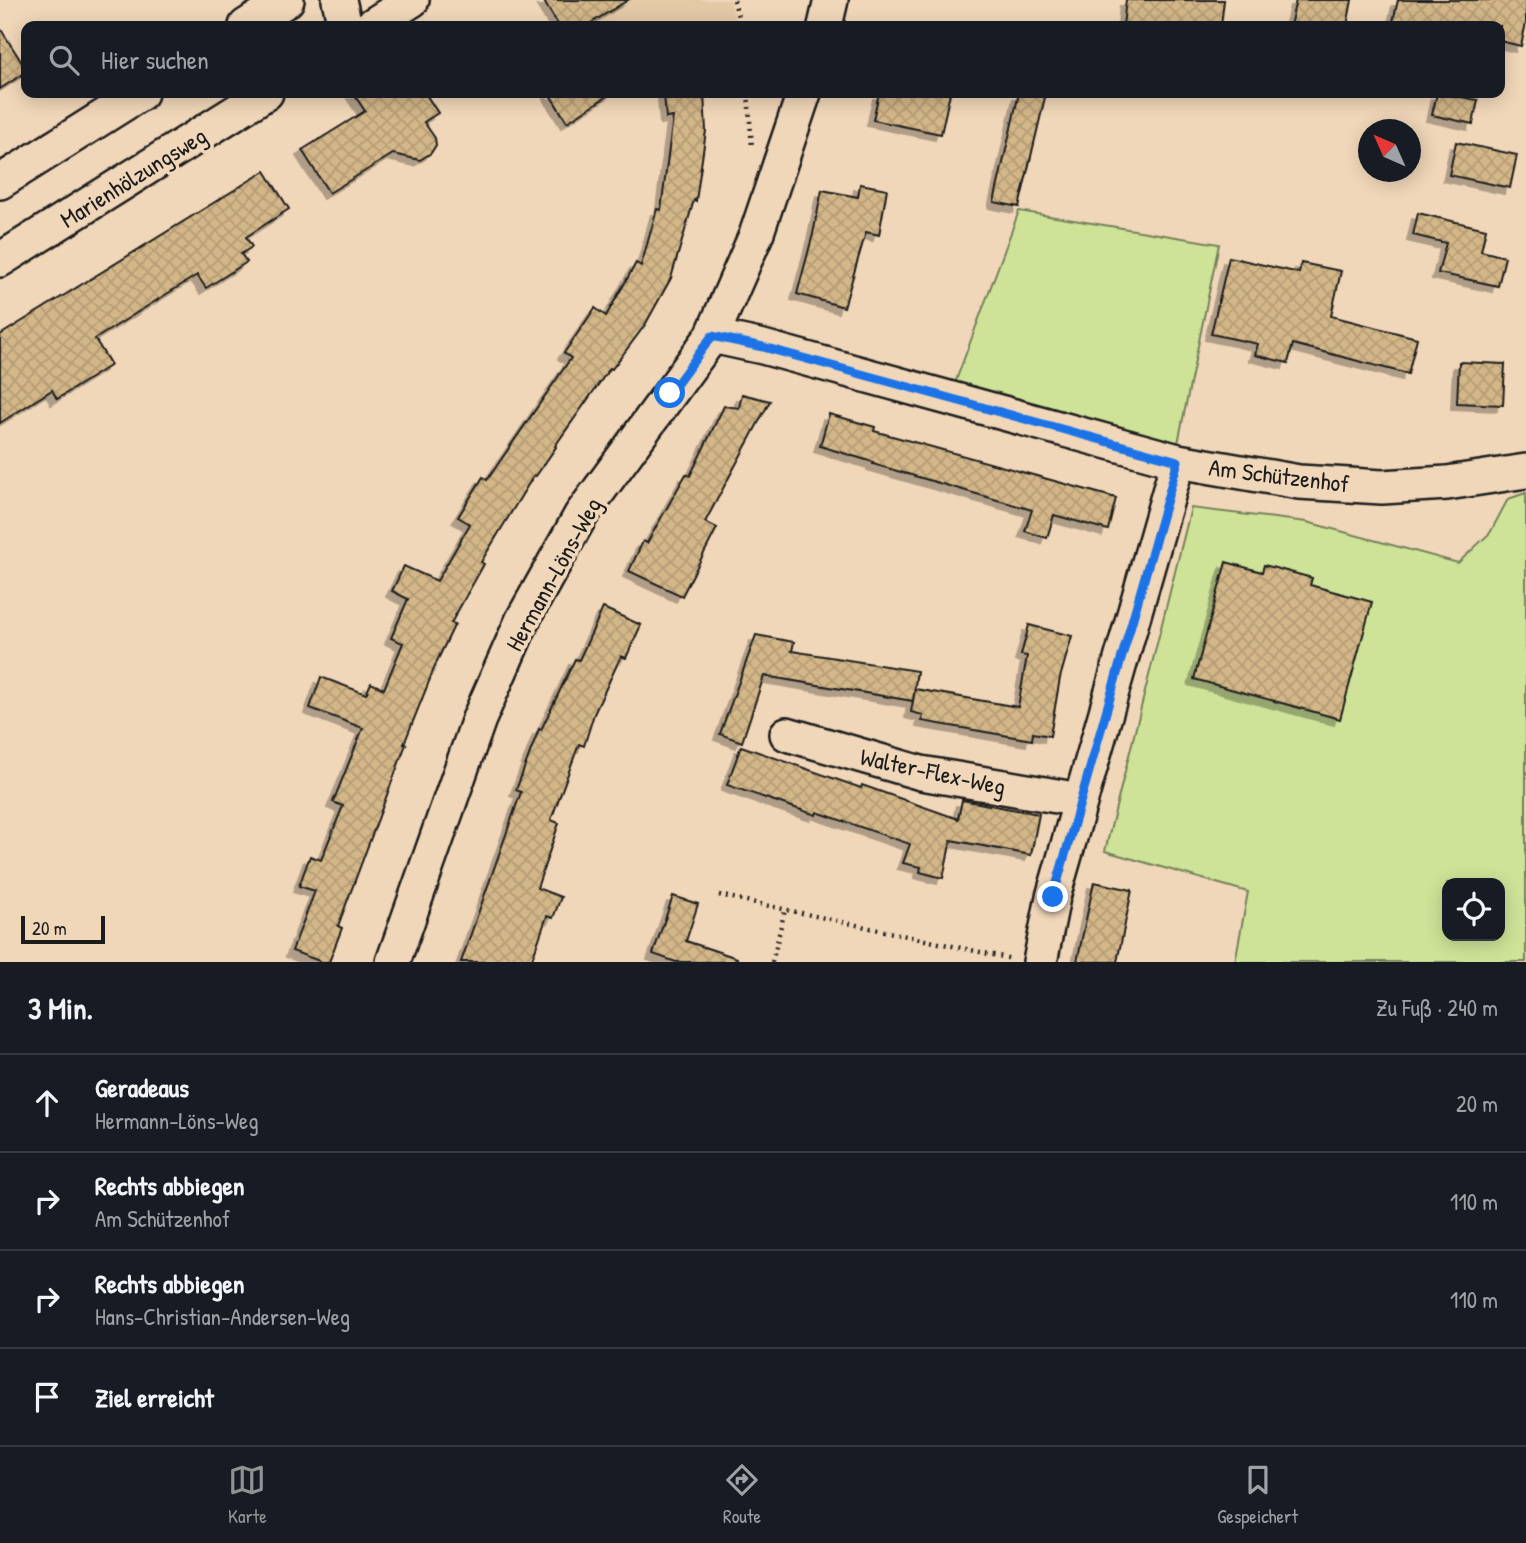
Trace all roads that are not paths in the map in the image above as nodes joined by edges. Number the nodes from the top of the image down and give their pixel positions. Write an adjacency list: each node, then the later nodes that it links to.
1 (287, 0): 5 (street)
2 (339, 0): 6 (street)
3 (412, 0): 7 (street)
4 (831, 0): 8 (street)
5 (254, 21)
6 (344, 21)
7 (379, 21)
8 (826, 21)
9 (134, 98): 12 (street)
10 (258, 98): 13 (street, Marienhölzungsweg)
11 (802, 98): 14 (street, Hermann-Löns-Weg)
12 (0, 182)
13 (0, 260)
14 (712, 336): 15 (street, Am Schützenhof); 19 (street, Hermann-Löns-Weg)
15 (1178, 461): 16 (street, Am Schützenhof); 18 (street)
16 (1526, 471)
17 (787, 734): 18 (street, Walter-Flex-Weg)
18 (1080, 800): 20 (street)
19 (393, 962)
20 (1040, 962)

